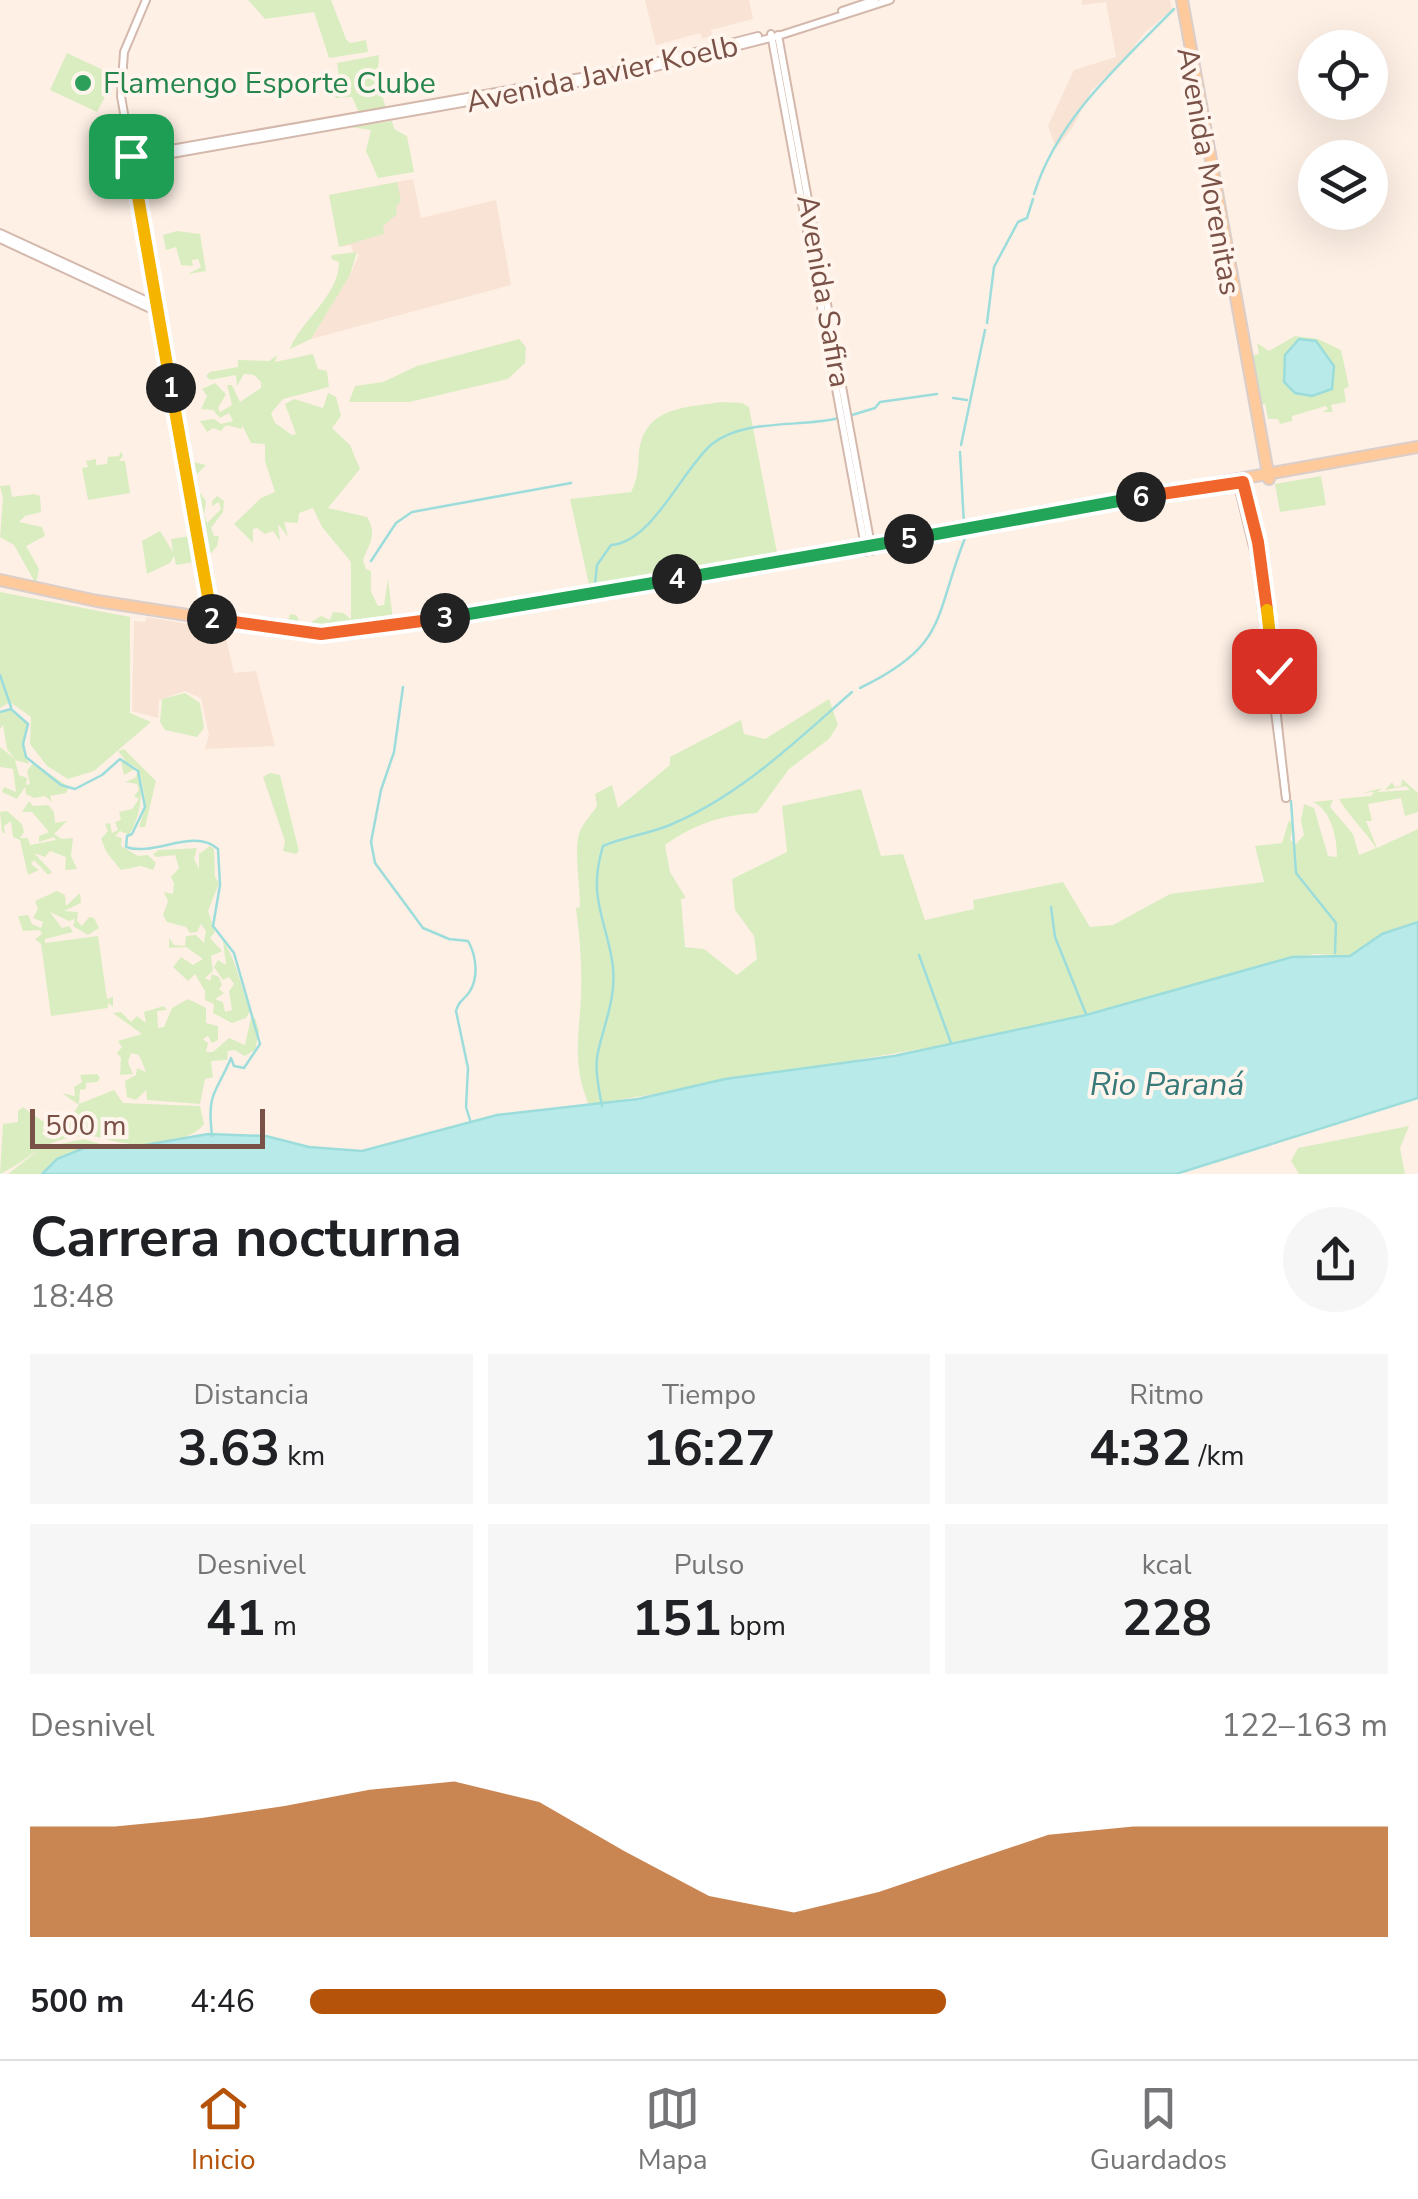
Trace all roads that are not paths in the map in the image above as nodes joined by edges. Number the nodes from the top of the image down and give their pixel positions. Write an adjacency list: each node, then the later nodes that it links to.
1 (146, 0): 6 (street)
2 (875, 0): 5 (street, Avenida Javier Koelb)
3 (890, 0): 5 (street, Avenida Javier Koelb)
4 (1179, 0): 10 (main road, Avenida Morenitas)
5 (774, 34): 6 (street, Avenida Javier Koelb); 12 (street, Avenida Safira)
6 (132, 159): 8 (street)
7 (0, 236): 8 (street)
8 (158, 309): 14 (street)
9 (1418, 449): 10 (main road)
10 (1268, 477): 11 (main road)
11 (1240, 483): 11 (street); 12 (main road)
12 (869, 549): 14 (main road)
13 (0, 583): 14 (main road)
14 (210, 621)

